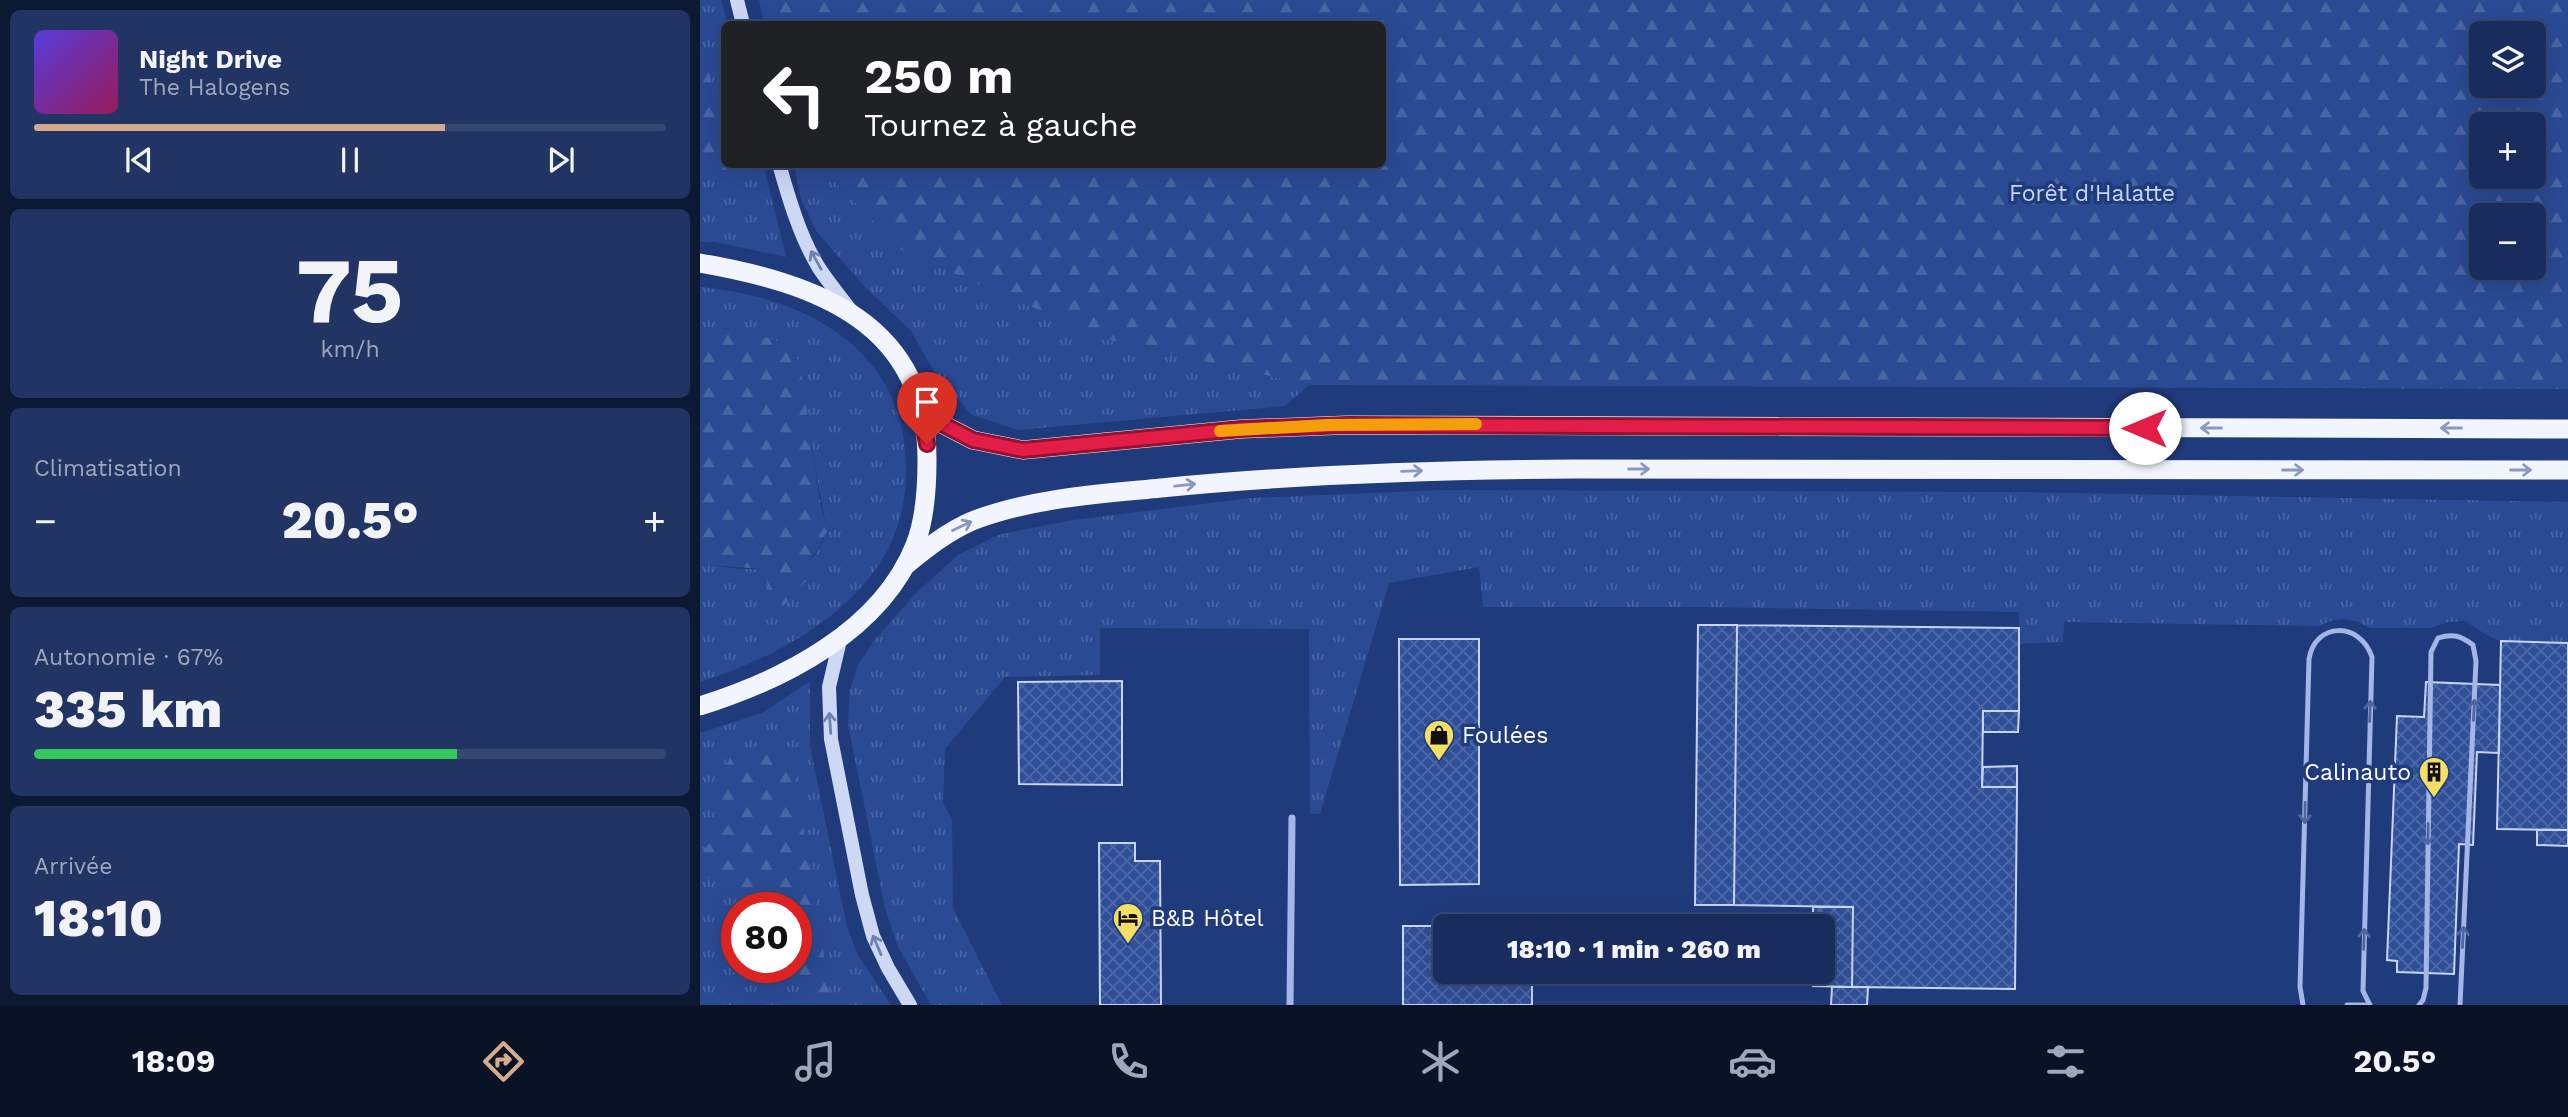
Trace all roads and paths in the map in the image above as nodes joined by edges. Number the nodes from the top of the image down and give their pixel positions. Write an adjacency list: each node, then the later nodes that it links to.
1 (737, 0): 2 (main road)
2 (742, 21)
3 (780, 168): 5 (main road, one-way to 3)
4 (700, 263): 5 (highway)
5 (855, 316): 6 (highway)
6 (920, 404): 7 (highway, one-way to 6); 9 (highway)
7 (2568, 429)
8 (2568, 470): 9 (highway, one-way to 8)
9 (906, 565): 10 (highway)
10 (841, 636): 11 (highway); 13 (main road, one-way to 10)
11 (700, 706)
12 (1292, 818): 14 (street)
13 (910, 1005)
14 (1290, 1005)
15 (2303, 1005): 17 (lane, one-way to 15)
16 (2347, 1005): 17 (lane)
17 (2368, 1005)
18 (2418, 1005): 19 (lane, one-way to 18)
19 (2460, 1005)

